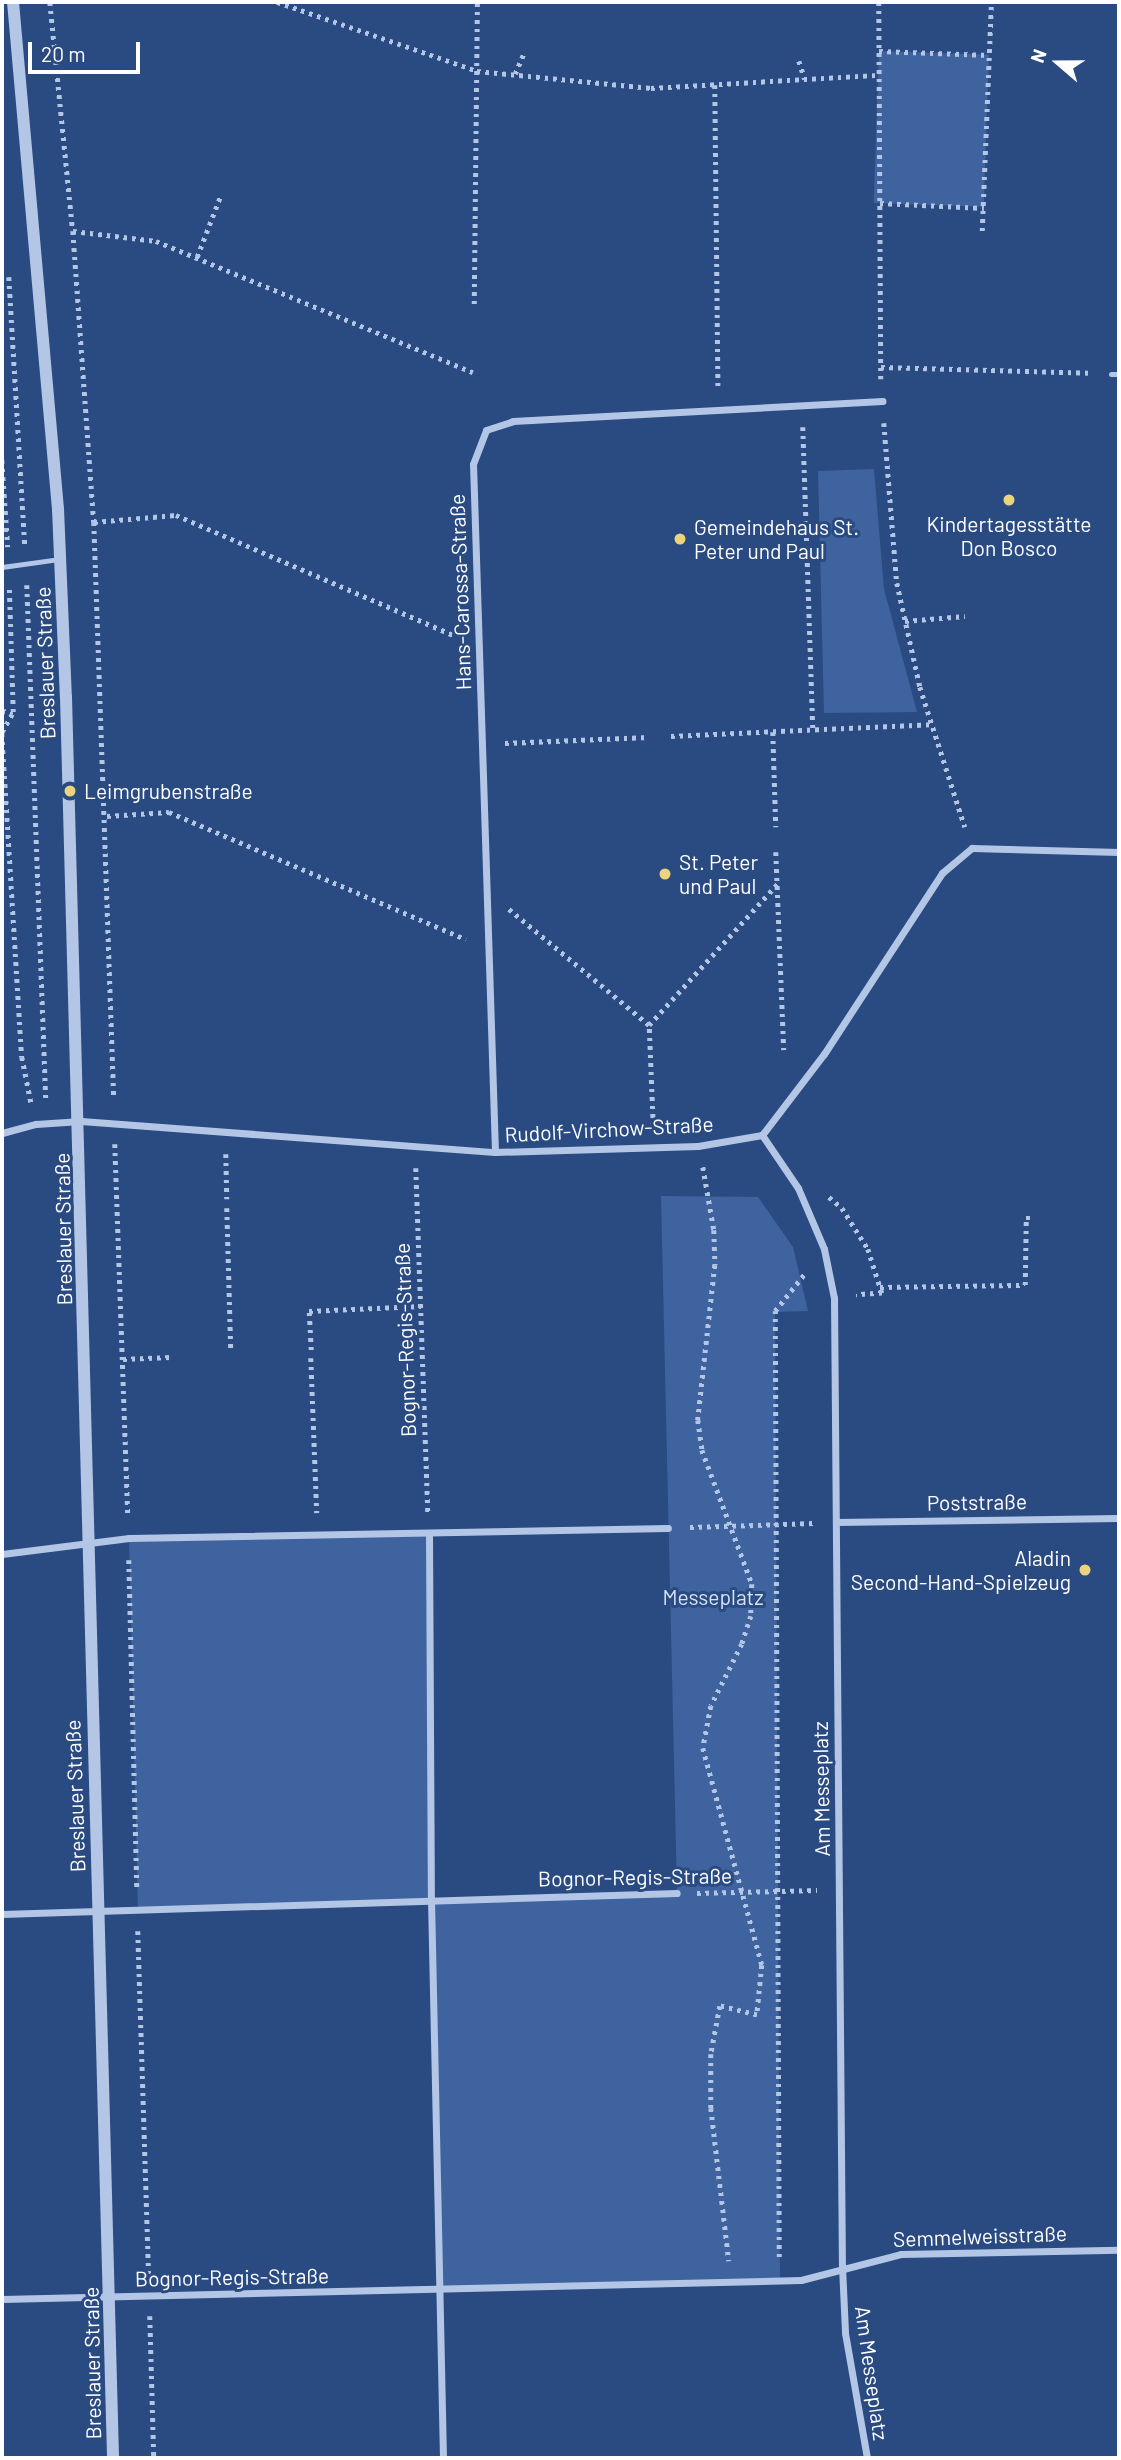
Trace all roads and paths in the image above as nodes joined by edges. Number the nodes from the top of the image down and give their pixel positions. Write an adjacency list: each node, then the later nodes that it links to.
1 (13, 2): 33 (street, Breslauer Straße)
2 (50, 2): 19 (path)
3 (277, 2): 11 (path)
4 (477, 2): 11 (path)
5 (879, 2): 8 (path)
6 (991, 2): 9 (path)
7 (525, 51): 12 (path)
8 (879, 51): 9 (path); 13 (path)
9 (989, 55): 18 (path)
10 (799, 61): 14 (path)
11 (477, 71): 12 (path); 23 (path)
12 (515, 74): 15 (path)
13 (879, 75): 14 (path); 17 (path)
14 (805, 79): 15 (path)
15 (715, 85): 30 (path)
16 (220, 197): 21 (path)
17 (880, 203): 18 (path); 24 (path)
18 (984, 208): 20 (path)
19 (73, 231): 21 (path); 32 (path)
20 (982, 231)
21 (197, 257): 25 (path)
22 (9, 275): 34 (path)
23 (474, 304)
24 (881, 367): 26 (path); 28 (path)
25 (473, 372)
26 (1111, 373): 27 (lane)
27 (1119, 374)
28 (882, 401): 29 (street, Hans-Carossa-Straße); 37 (path)
29 (802, 405): 30 (street, Hans-Carossa-Straße); 42 (path)
30 (718, 410): 38 (street, Hans-Carossa-Straße)
31 (2, 460): 35 (path)
32 (94, 522): 38 (path); 48 (path)
33 (60, 559): 34 (lane); 58 (street, Breslauer Straße)
34 (26, 564): 35 (lane); 60 (path)
35 (5, 567): 40 (path)
36 (965, 616): 37 (path)
37 (905, 621): 41 (path)
38 (480, 646): 47 (street, Hans-Carossa-Straße)
39 (2, 711): 40 (path)
40 (13, 712): 44 (path)
41 (932, 724): 42 (path); 50 (path)
42 (813, 730): 43 (path)
43 (773, 732): 45 (path); 49 (path)
44 (2, 733): 59 (path)
45 (671, 736)
46 (649, 737): 47 (path)
47 (483, 743): 54 (street, Hans-Carossa-Straße)
48 (107, 816): 55 (path); 61 (path)
49 (776, 827)
50 (972, 848): 52 (street); 64 (street)
51 (776, 852): 53 (path)
52 (1119, 852)
53 (778, 883): 56 (path); 57 (path)
54 (487, 891): 55 (street, Hans-Carossa-Straße); 56 (path)
55 (489, 949): 68 (street, Hans-Carossa-Straße)
56 (649, 1026): 67 (path)
57 (784, 1050)
58 (81, 1121): 60 (street); 61 (street, Rudolf-Virchow-Straße); 90 (street, Breslauer Straße)
59 (36, 1124): 60 (street); 63 (street)
60 (47, 1124)
61 (114, 1124): 62 (street, Rudolf-Virchow-Straße); 81 (path)
62 (225, 1132): 65 (street, Rudolf-Virchow-Straße); 70 (path)
63 (2, 1133)
64 (762, 1135): 66 (street, Rudolf-Virchow-Straße); 69 (street, Am Messeplatz)
65 (415, 1146): 68 (street, Rudolf-Virchow-Straße); 76 (path, Bognor-Regis-Straße)
66 (698, 1146): 67 (street, Rudolf-Virchow-Straße); 85 (path)
67 (653, 1148): 68 (street, Rudolf-Virchow-Straße)
68 (495, 1152)
69 (798, 1188): 73 (street, Am Messeplatz); 74 (path)
70 (227, 1199)
71 (227, 1208): 78 (path)
72 (1035, 1218): 74 (path)
73 (824, 1249): 75 (street, Am Messeplatz); 84 (path)
74 (880, 1287): 75 (path)
75 (834, 1298): 83 (street, Am Messeplatz)
76 (421, 1307): 77 (path); 87 (path, Bognor-Regis-Straße)
77 (311, 1350)
78 (231, 1352)
79 (171, 1357): 81 (path)
80 (311, 1358): 88 (path)
81 (123, 1359): 89 (path)
82 (1119, 1518): 83 (street, Poststraße)
83 (836, 1522): 84 (path); 92 (street, Am Messeplatz)
84 (776, 1524): 85 (path); 93 (path)
85 (731, 1525): 86 (path); 94 (path)
86 (668, 1528): 87 (street)
87 (429, 1533): 88 (street); 96 (street)
88 (318, 1534): 89 (street)
89 (129, 1538): 90 (street); 97 (path)
90 (87, 1541): 91 (street); 98 (street, Breslauer Straße)
91 (2, 1555)
92 (839, 1889): 93 (path, Bognor-Regis-Straße); 101 (street, Am Messeplatz)
93 (778, 1891): 94 (path, Bognor-Regis-Straße); 102 (path)
94 (744, 1892): 95 (path, Bognor-Regis-Straße); 103 (path)
95 (677, 1893): 96 (street, Bognor-Regis-Straße)
96 (431, 1899): 97 (street, Bognor-Regis-Straße); 104 (street)
97 (138, 1910): 98 (street, Bognor-Regis-Straße); 105 (path)
98 (97, 1911): 99 (street, Bognor-Regis-Straße); 106 (street, Breslauer Straße)
99 (2, 1914)
100 (1119, 2250): 101 (street, Semmelweisstraße)
101 (842, 2266): 102 (street, Semmelweisstraße); 111 (street, Am Messeplatz)
102 (780, 2281): 103 (street, Semmelweisstraße)
103 (731, 2282): 104 (street, Bognor-Regis-Straße)
104 (439, 2290): 105 (street, Bognor-Regis-Straße); 110 (street)
105 (150, 2296): 106 (street, Bognor-Regis-Straße); 109 (path)
106 (110, 2297): 107 (street, Bognor-Regis-Straße); 108 (street, Breslauer Straße)
107 (2, 2299)
108 (113, 2458)
109 (154, 2458)
110 (443, 2458)
111 (867, 2458)

